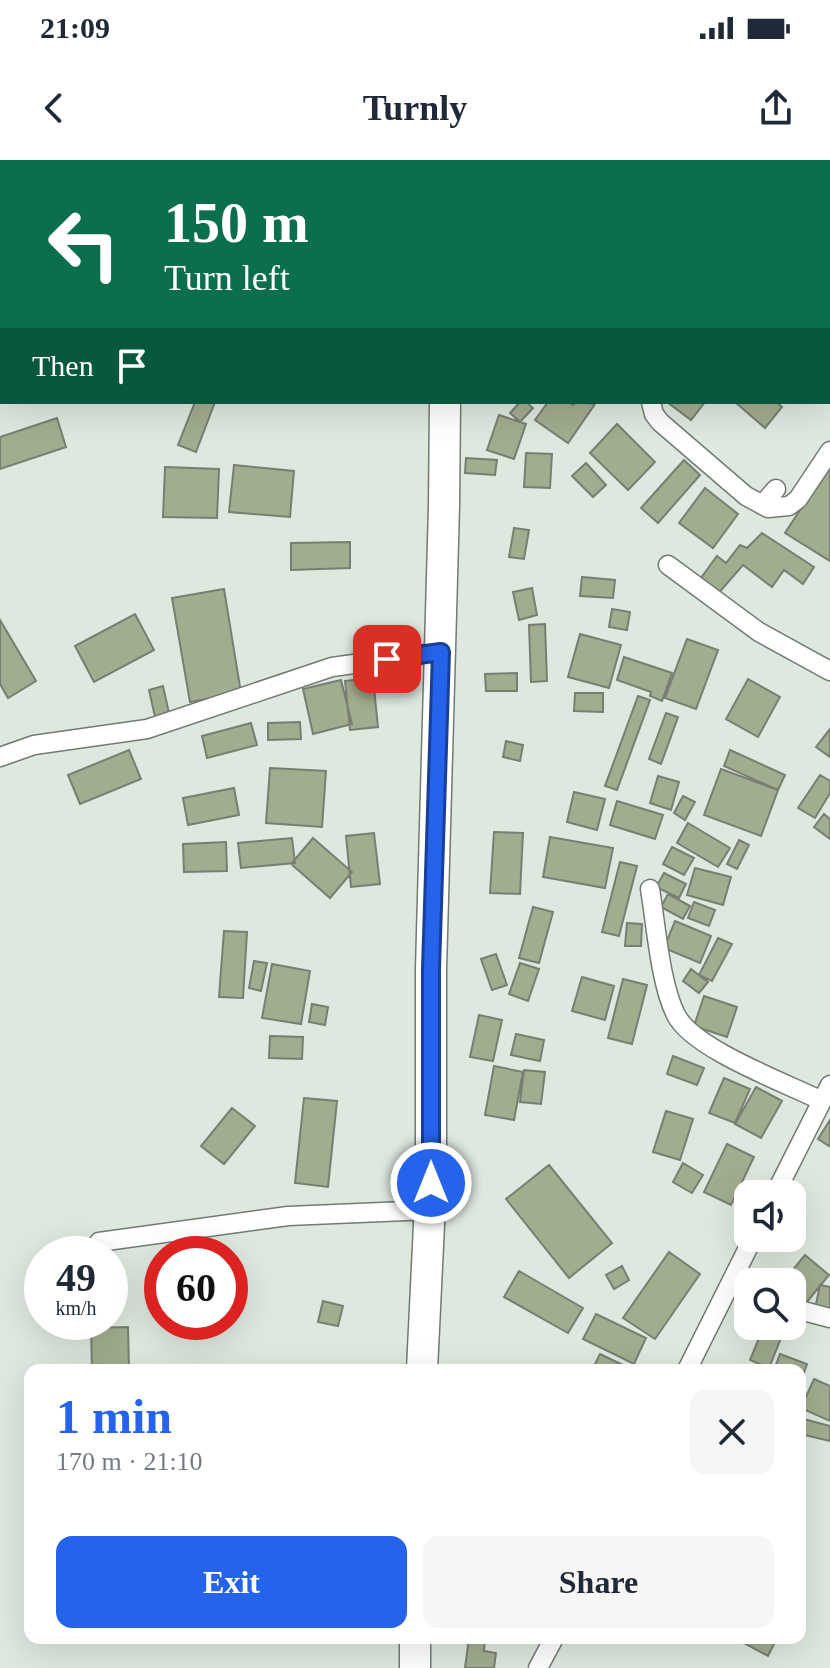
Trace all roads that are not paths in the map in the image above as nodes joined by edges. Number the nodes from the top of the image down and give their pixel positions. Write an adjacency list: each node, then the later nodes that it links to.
1 (445, 404): 7 (main road)
2 (652, 404): 5 (street)
3 (830, 451): 5 (street)
4 (776, 489): 5 (street)
5 (762, 505)
6 (668, 565): 8 (street)
7 (441, 652): 9 (street); 13 (main road)
8 (830, 671)
9 (0, 757)
10 (650, 889): 11 (street)
11 (826, 1093): 12 (street)
12 (782, 1180)
13 (430, 1210): 14 (street); 18 (main road)
14 (128, 1238)
15 (734, 1294): 19 (street)
16 (806, 1312): 17 (street)
17 (830, 1318)
18 (422, 1364)
19 (691, 1364)
20 (415, 1644): 22 (main road)
21 (551, 1644): 23 (street)
22 (415, 1668)
23 (538, 1668)

